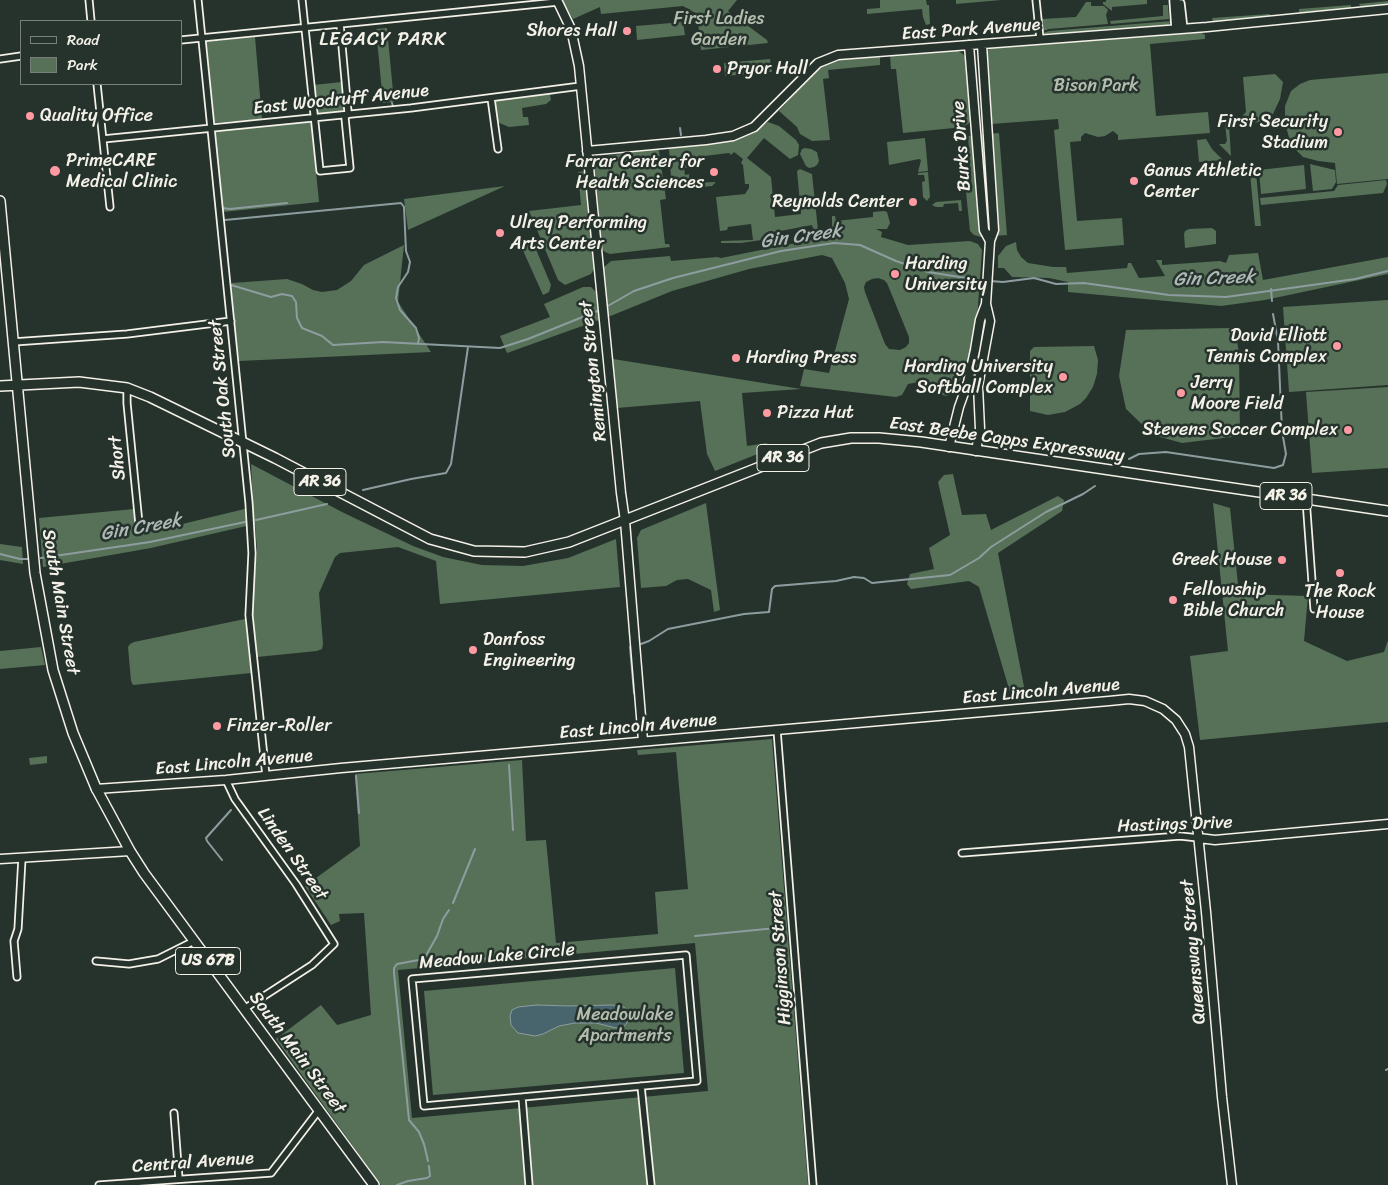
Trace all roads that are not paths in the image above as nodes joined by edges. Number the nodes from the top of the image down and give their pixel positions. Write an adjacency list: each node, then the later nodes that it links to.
1 (89, 0): 10 (street)
2 (198, 0): 14 (street, South Oak Street)
3 (302, 0): 12 (street)
4 (1036, 0): 15 (street)
5 (1172, 0): 13 (street)
6 (1177, 0): 13 (street)
7 (1181, 0): 13 (street)
8 (557, 1): 11 (street); 22 (street, Remington Street)
9 (1388, 9): 13 (street, East Park Avenue)
10 (91, 20)
11 (340, 24): 12 (street); 24 (street)
12 (305, 28): 14 (street); 25 (street)
13 (1179, 29): 15 (street, East Park Avenue)
14 (202, 38): 16 (street); 26 (street, South Oak Street)
15 (1040, 39): 17 (street, East Park Avenue)
16 (182, 40)
17 (982, 44): 18 (street, East Park Avenue); 32 (street, Burks Drive)
18 (969, 46): 29 (street, East Park Avenue); 32 (street, Burks Drive)
19 (20, 56): 20 (street)
20 (0, 59)
21 (98, 85): 27 (street)
22 (581, 86): 23 (street, East Woodruff Avenue); 29 (street, Remington Street)
23 (491, 98): 24 (street, East Woodruff Avenue); 28 (street)
24 (347, 115): 25 (street, East Woodruff Avenue); 25 (street)
25 (314, 118): 26 (street, East Woodruff Avenue)
26 (211, 128): 27 (street, East Woodruff Avenue); 34 (street, South Oak Street)
27 (103, 139): 31 (street)
28 (498, 150)
29 (587, 151): 44 (street, Remington Street)
30 (0, 201): 35 (main road, South Main Street / US 67B)
31 (110, 207)
32 (990, 241): 33 (street, Burks Drive)
33 (986, 304): 40 (street, Burks Drive); 41 (street, Burks Drive)
34 (231, 321): 35 (street); 39 (street, South Oak Street)
35 (13, 342): 36 (main road, South Main Street / US 67B)
36 (16, 385): 37 (main road, AR 36); 38 (main road, East Beebe Capps Expressway / AR 36); 52 (main road, South Main Street / US 67B)
37 (0, 386)
38 (128, 388): 39 (main road, East Beebe Capps Expressway / AR 36); 45 (street, Short)
39 (244, 443): 44 (main road, East Beebe Capps Expressway / AR 36); 50 (street, South Oak Street)
40 (949, 446): 41 (main road, East Beebe Capps Expressway / AR 36); 44 (main road, East Beebe Capps Expressway / AR 36)
41 (976, 451): 42 (main road, East Beebe Capps Expressway / AR 36)
42 (1306, 499): 43 (main road, East Beebe Capps Expressway / AR 36); 46 (street)
43 (1388, 511)
44 (625, 521): 49 (street, Remington Street)
45 (139, 524)
46 (1314, 609)
47 (1176, 720): 48 (street, East Lincoln Avenue); 54 (street, Queensway Street)
48 (777, 730): 49 (street, East Lincoln Avenue); 72 (street, Higginson Street)
49 (643, 741): 50 (street, East Lincoln Avenue)
50 (266, 776): 51 (street, East Lincoln Avenue)
51 (226, 780): 52 (street, East Lincoln Avenue); 62 (street, Linden Street)
52 (96, 789): 55 (main road, South Main Street / US 67B)
53 (1388, 824): 54 (street, Hastings Drive)
54 (1199, 838): 56 (street, Hastings Drive); 73 (street, Queensway Street)
55 (130, 851): 57 (street); 59 (main road, South Main Street / US 67B)
56 (962, 853)
57 (22, 858): 58 (street); 61 (street)
58 (0, 859)
59 (194, 941): 60 (street); 62 (main road, South Main Street / US 67B)
60 (96, 961)
61 (18, 977)
62 (244, 1009): 65 (main road, South Main Street / US 67B)
63 (642, 1086): 64 (street, Meadow Lake Circle); 64 (street, Meadow Lake Circle); 71 (street)
64 (522, 1097): 70 (street)
65 (319, 1110): 67 (street, Central Avenue); 69 (main road, South Main Street / US 67B)
66 (174, 1113): 67 (street)
67 (179, 1179): 68 (street, Central Avenue)
68 (99, 1185)
69 (374, 1185)
70 (529, 1185)
71 (651, 1185)
72 (813, 1185)
73 (1232, 1185)

